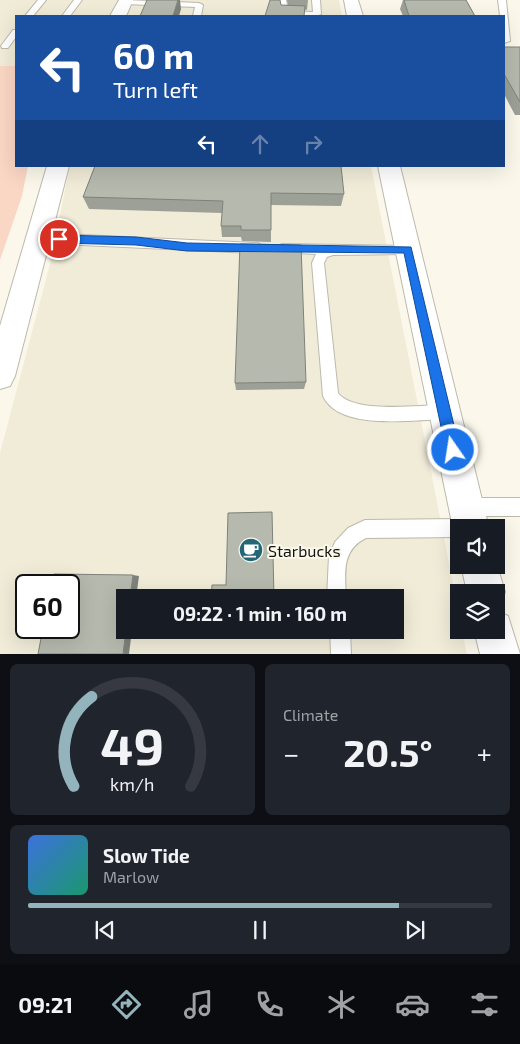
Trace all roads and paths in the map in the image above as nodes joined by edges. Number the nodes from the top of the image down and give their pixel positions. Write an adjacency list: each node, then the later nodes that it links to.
1 (42, 0): 8 (lane)
2 (78, 0): 9 (lane)
3 (282, 0): 4 (lane)
4 (316, 0)
5 (351, 0): 12 (main road)
6 (502, 0): 13 (lane)
7 (125, 1): 10 (main road); 11 (lane)
8 (30, 15)
9 (67, 15)
10 (118, 15)
11 (197, 15)
12 (355, 15)
13 (503, 15)
14 (15, 33): 15 (lane)
15 (2, 46): 16 (lane)
16 (15, 47)
17 (58, 167): 19 (main road)
18 (389, 167): 20 (main road)
19 (39, 238): 21 (lane); 22 (main road)
20 (408, 249): 21 (lane); 23 (main road)
21 (332, 250): 23 (lane)
22 (0, 376)
23 (444, 412): 25 (main road)
24 (520, 507): 26 (lane)
25 (465, 519)
26 (473, 519)
27 (450, 522): 28 (lane)
28 (336, 589)
29 (341, 639): 31 (lane)
30 (496, 639): 32 (main road)
31 (342, 654)
32 (500, 654)

